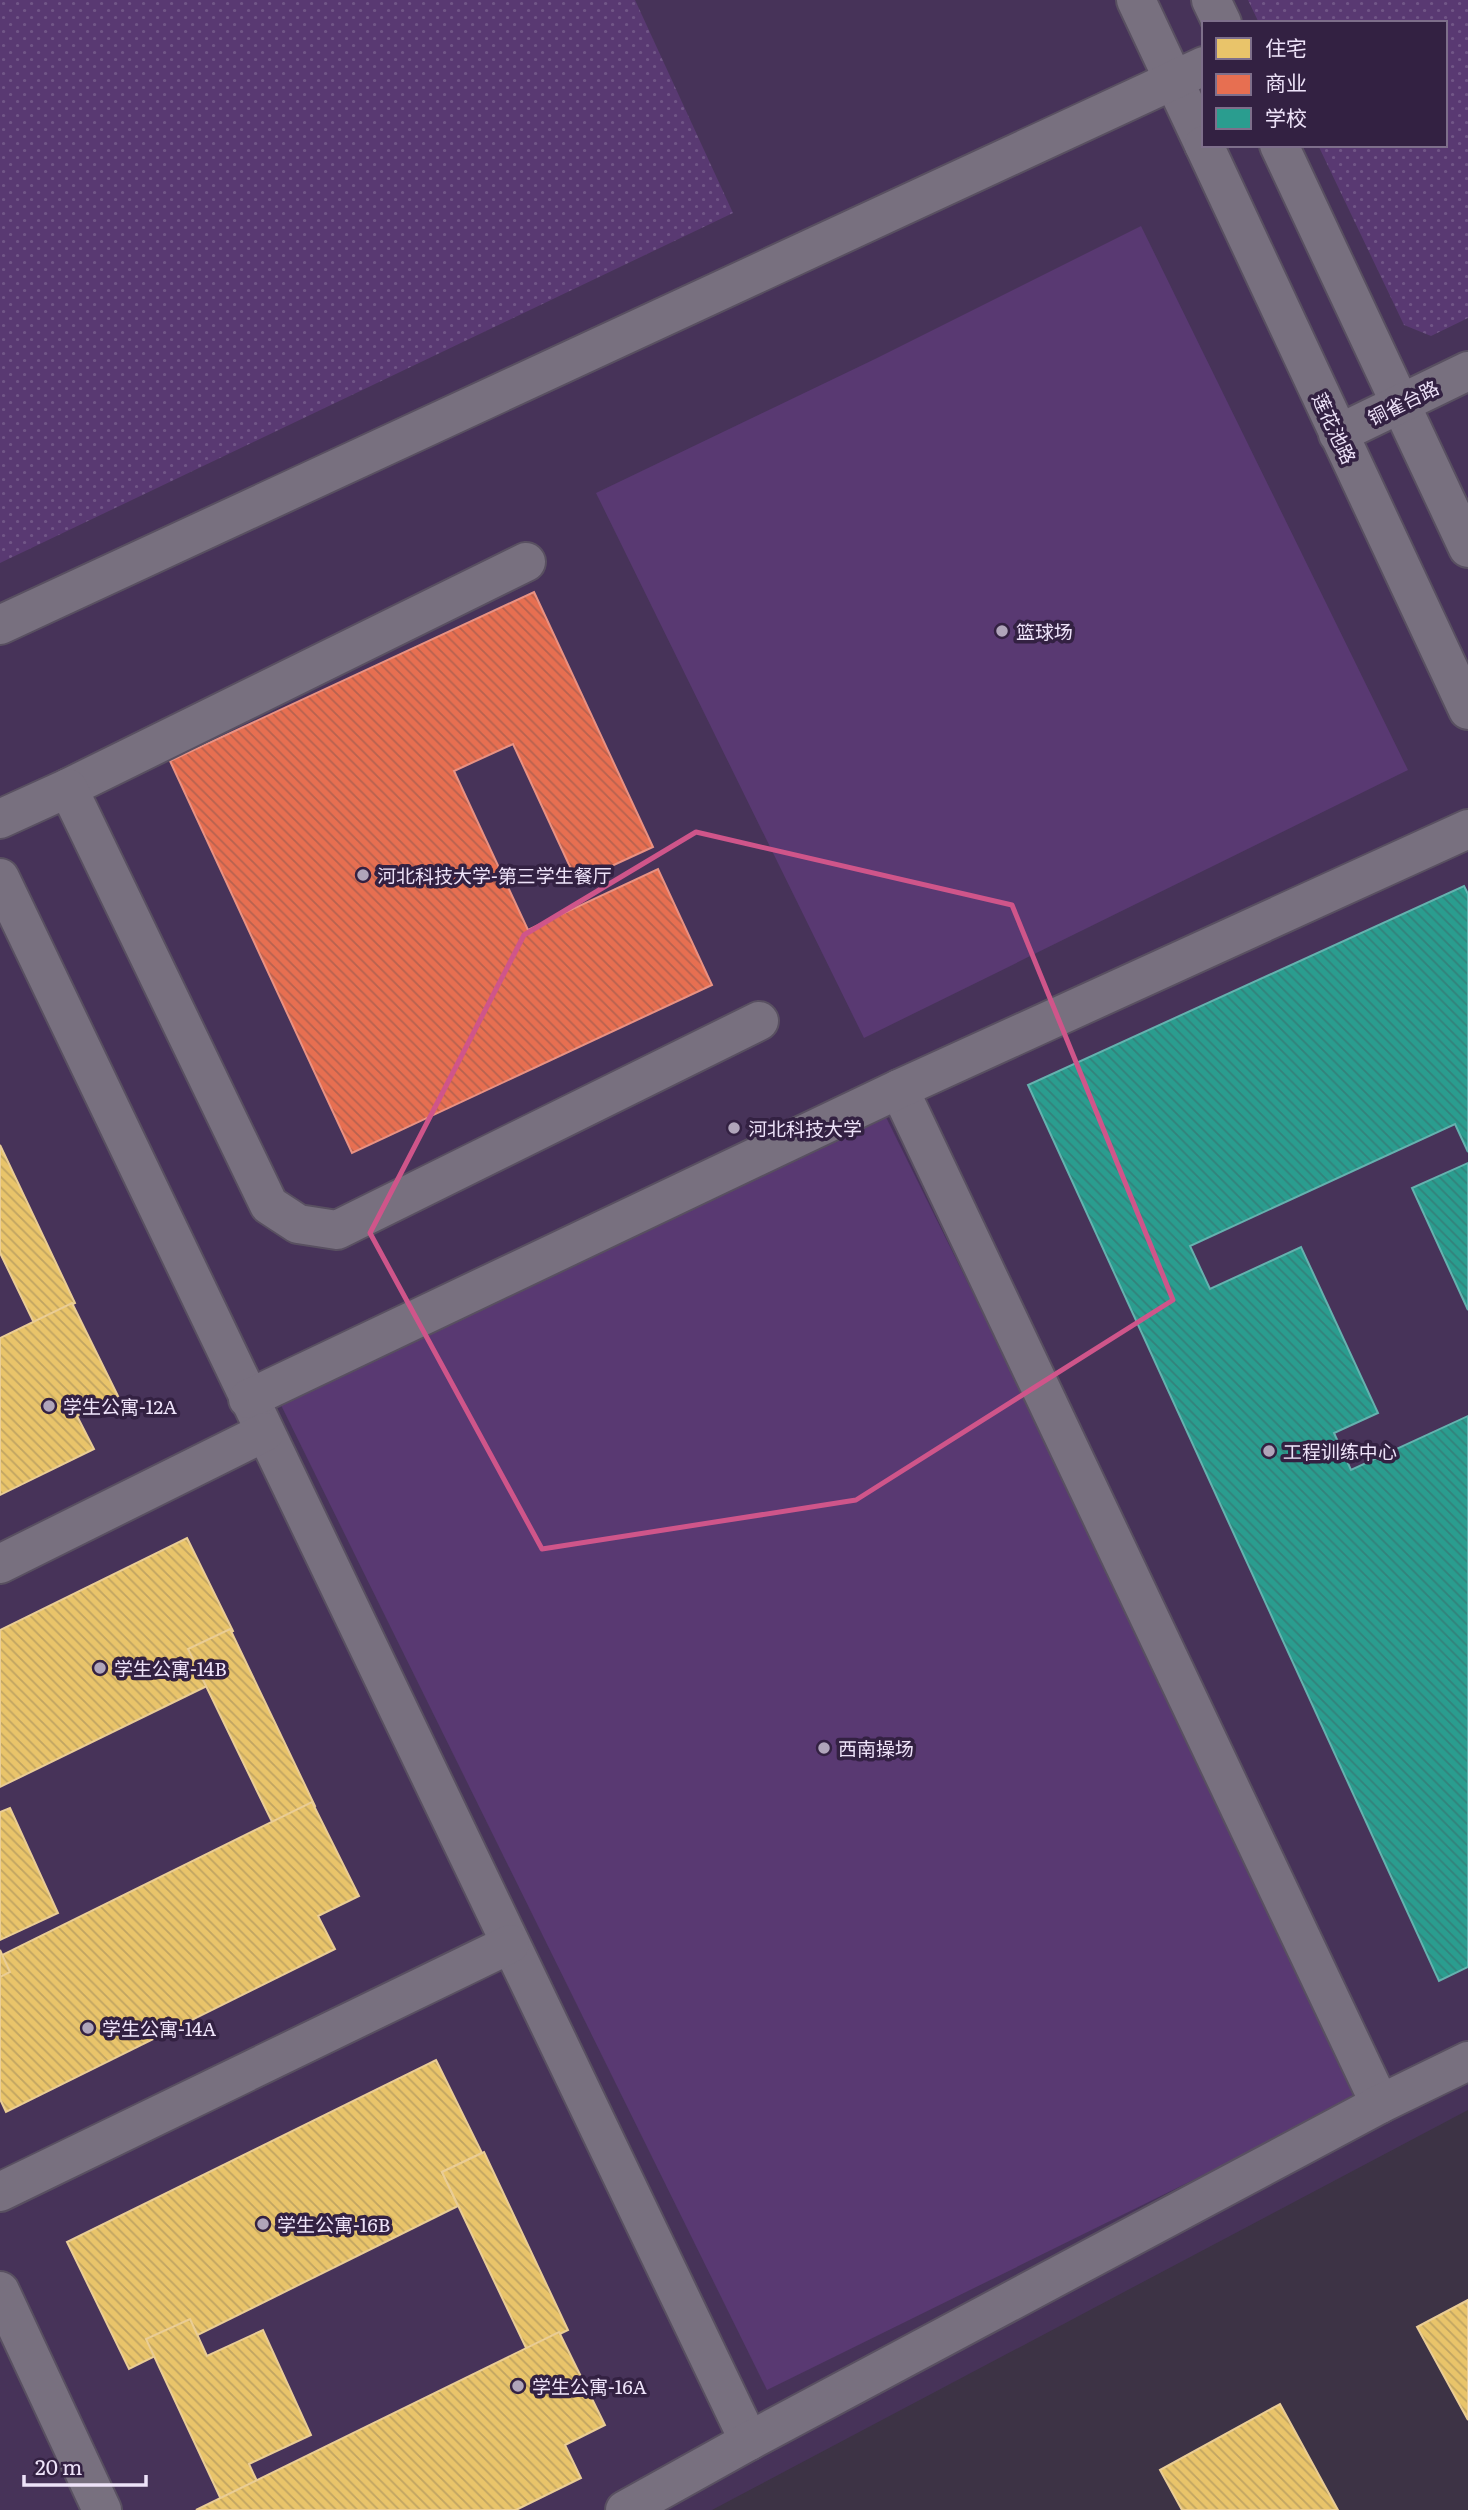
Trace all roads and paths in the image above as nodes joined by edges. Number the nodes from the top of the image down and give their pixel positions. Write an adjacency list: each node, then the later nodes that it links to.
1 (1136, 0): 4 (lane, 莲花池路)
2 (1211, 0): 3 (lane)
3 (1221, 21)
4 (1189, 72): 5 (lane, 莲花池路); 13 (lane)
5 (1202, 135)
6 (1205, 147): 10 (lane, 莲花池路)
7 (1280, 147): 9 (lane)
8 (1468, 371): 9 (lane, 铜雀台路)
9 (1400, 404): 10 (lane, 铜雀台路); 11 (lane)
10 (1338, 434): 14 (lane, 莲花池路)
11 (1468, 548)
12 (526, 562): 15 (lane)
13 (0, 625)
14 (1468, 710)
15 (68, 788): 16 (lane); 19 (lane)
16 (0, 819)
17 (1468, 829): 20 (lane)
18 (0, 878): 21 (lane)
19 (758, 1021)
20 (899, 1089): 21 (lane); 26 (lane)
21 (248, 1399): 22 (lane)
22 (265, 1433): 23 (lane); 24 (lane)
23 (0, 1564)
24 (510, 1944): 27 (lane); 29 (lane)
25 (1468, 2061): 26 (lane)
26 (1380, 2104): 29 (lane)
27 (0, 2192)
28 (0, 2291): 30 (lane)
29 (749, 2441): 31 (lane)
30 (102, 2510)
31 (625, 2510)

